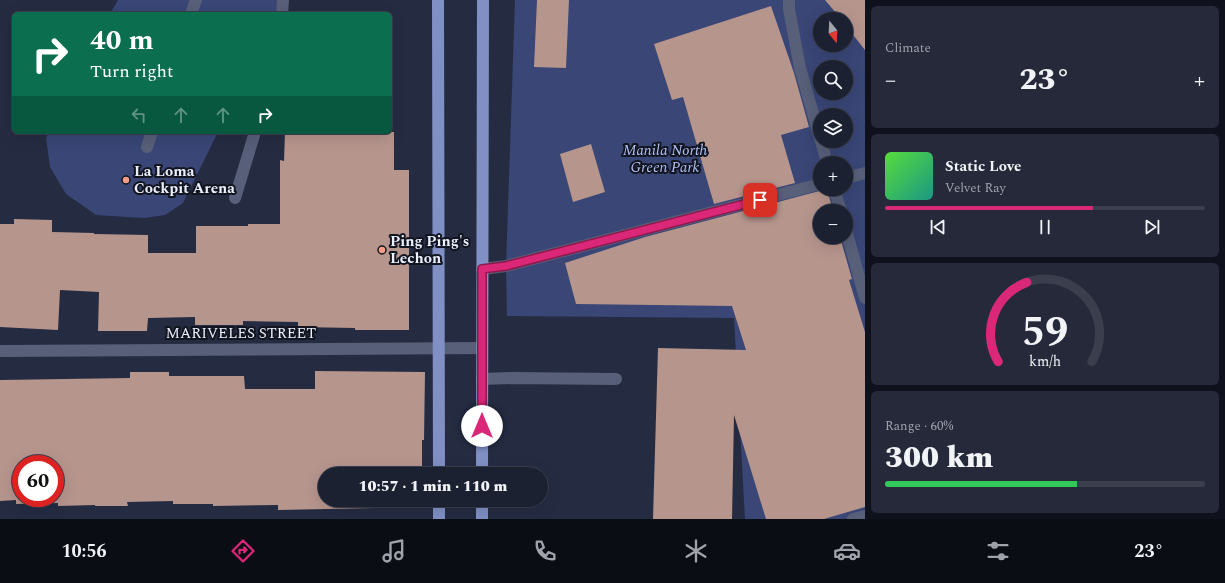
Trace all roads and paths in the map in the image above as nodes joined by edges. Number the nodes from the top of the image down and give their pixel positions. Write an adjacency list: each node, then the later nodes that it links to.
1 (196, 0): 6 (street)
2 (283, 0): 7 (street)
3 (438, 0): 19 (main road)
4 (483, 0): 17 (main road)
5 (789, 0): 8 (street)
6 (192, 12)
7 (282, 12)
8 (813, 114)
9 (151, 134): 11 (street)
10 (254, 134): 15 (street)
11 (147, 147)
12 (865, 173): 13 (street)
13 (853, 176)
14 (813, 186): 17 (street)
15 (235, 198)
16 (850, 244): 18 (street)
17 (482, 269): 20 (main road)
18 (865, 298)
19 (438, 348): 20 (street, MARIVELES STREET); 21 (street, MARIVELES STREET); 24 (main road)
20 (482, 348): 22 (main road)
21 (0, 351)
22 (482, 379): 23 (street); 25 (main road)
23 (616, 379)
24 (439, 467)
25 (482, 467)
26 (439, 507): 29 (main road)
27 (482, 507): 30 (main road)
28 (865, 516): 31 (street)
29 (439, 519)
30 (482, 519)
31 (853, 519)

